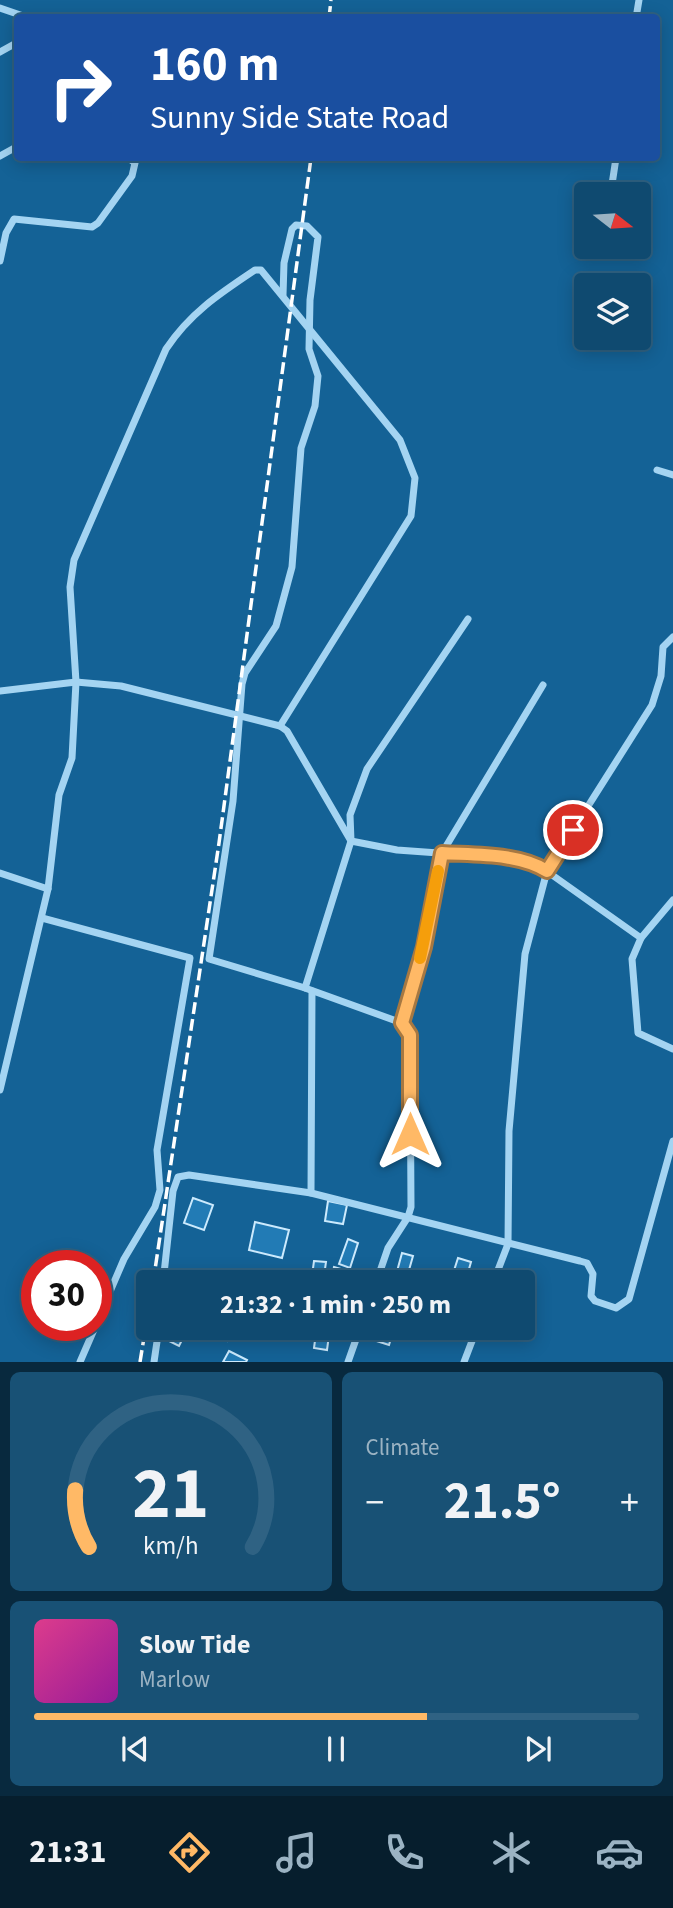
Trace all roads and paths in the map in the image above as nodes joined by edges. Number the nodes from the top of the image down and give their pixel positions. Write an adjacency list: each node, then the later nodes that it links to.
1 (0, 8): 2 (street)
2 (17, 14)
3 (132, 161): 6 (street)
4 (616, 161): 5 (street)
5 (612, 182)
6 (0, 261)
7 (283, 295): 8 (street); 8 (street); 13 (street)
8 (309, 327): 16 (street); 17 (street)
9 (657, 470): 10 (street)
10 (673, 475)
11 (468, 619): 18 (street)
12 (673, 637): 20 (street)
13 (76, 682): 15 (street); 16 (street); 22 (street)
14 (543, 684): 19 (street)
15 (0, 691)
16 (240, 716): 17 (street); 26 (street)
17 (280, 726): 18 (street)
18 (351, 841): 19 (street); 26 (street)
19 (442, 853): 20 (street); 27 (street)
20 (547, 871): 25 (street); 35 (street)
21 (0, 873): 22 (street)
22 (48, 889): 24 (street)
23 (673, 900): 25 (street)
24 (42, 918): 29 (street); 31 (street)
25 (641, 938): 28 (street)
26 (308, 989): 27 (street); 33 (street)
27 (402, 1023): 34 (street)
28 (673, 1049)
29 (0, 1090)
30 (673, 1141): 35 (street)
31 (160, 1190): 32 (street); 39 (street)
32 (173, 1191): 33 (street); 36 (street)
33 (311, 1194): 34 (street)
34 (408, 1217): 35 (street); 37 (street)
35 (508, 1244): 38 (street)
36 (164, 1270)
37 (380, 1270)
38 (498, 1270)
39 (112, 1287)
40 (157, 1340): 45 (street)
41 (356, 1340): 46 (street)
42 (472, 1340): 47 (street)
43 (89, 1341): 44 (street)
44 (80, 1362)
45 (154, 1362)
46 (348, 1362)
47 (464, 1362)

